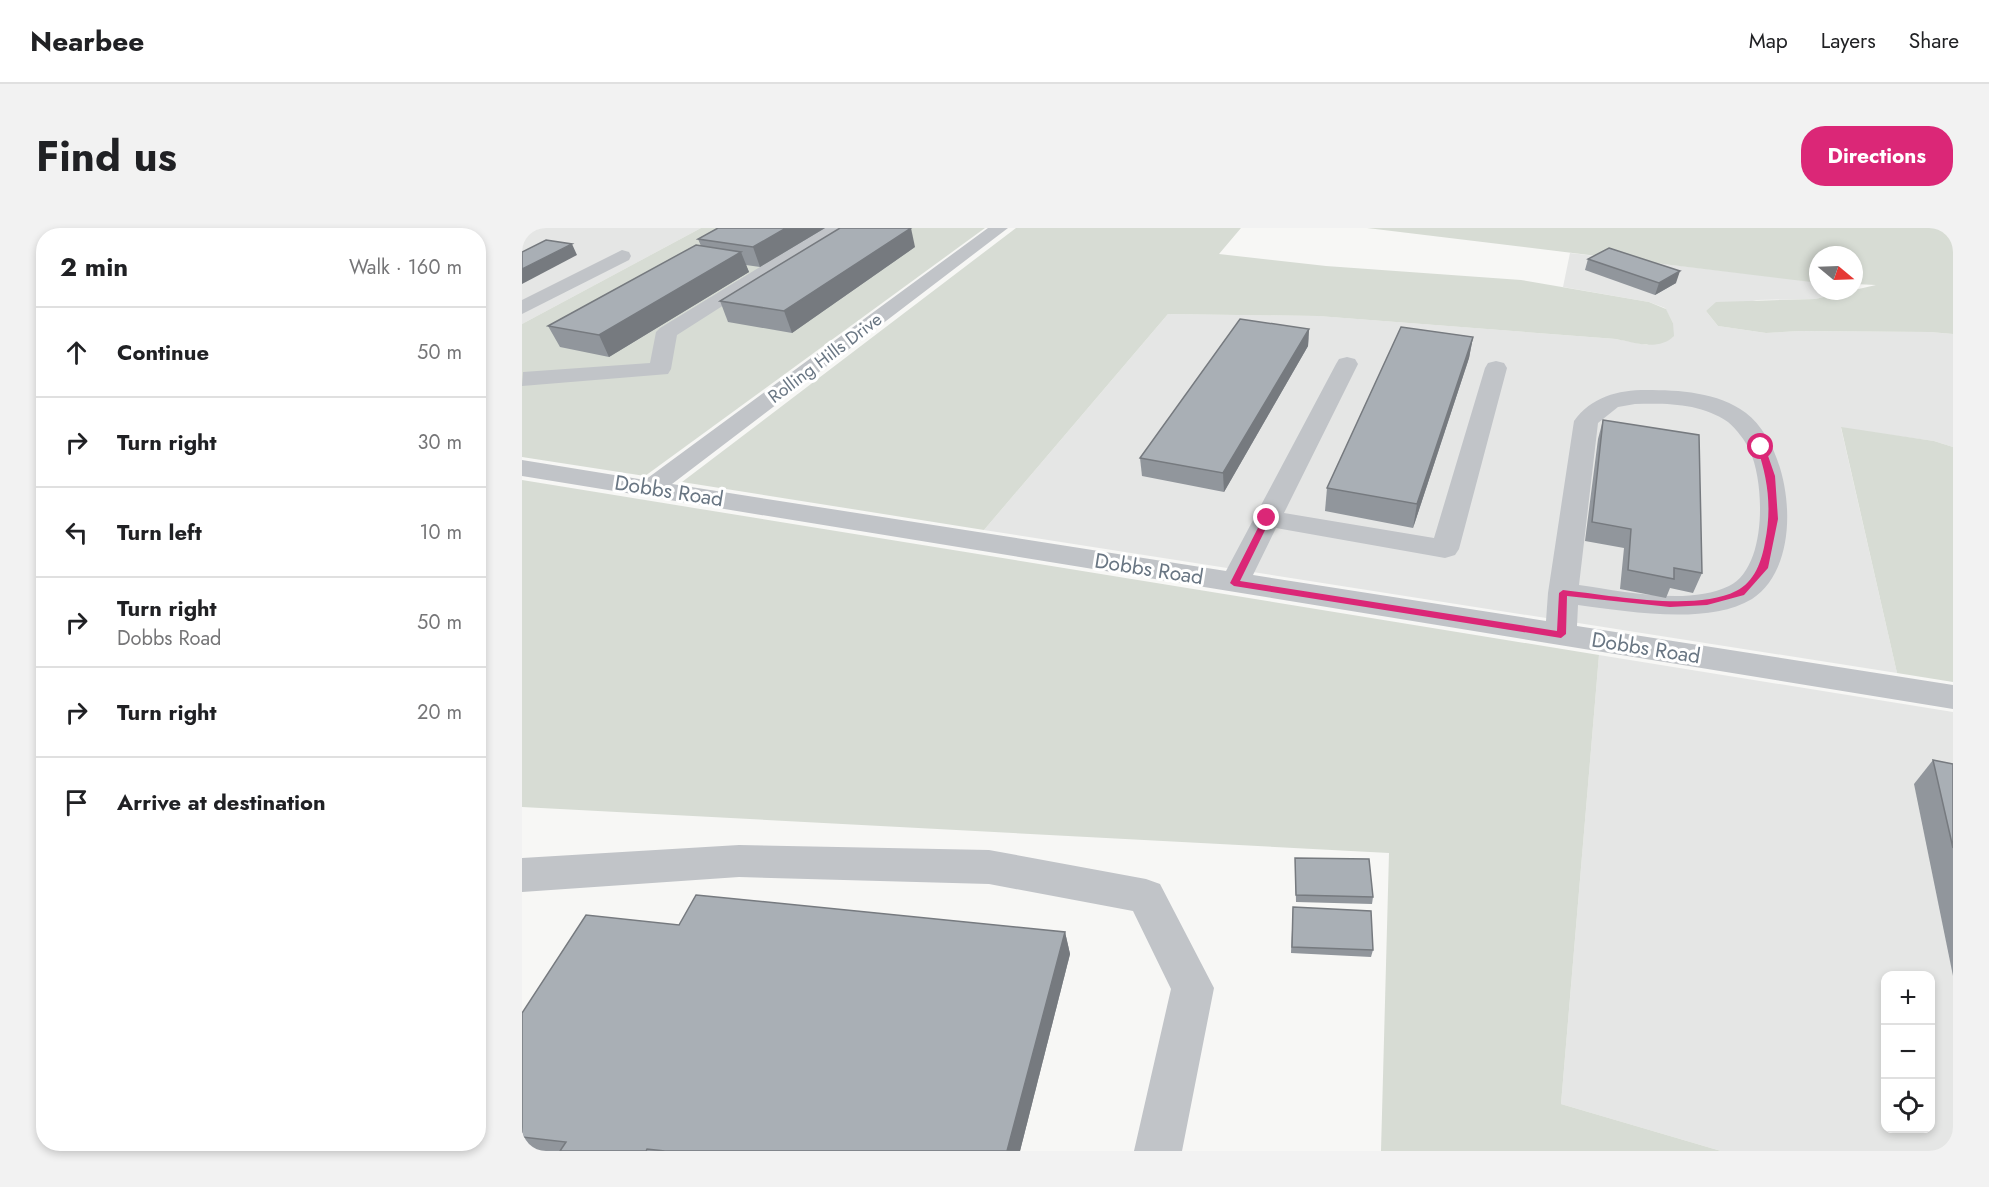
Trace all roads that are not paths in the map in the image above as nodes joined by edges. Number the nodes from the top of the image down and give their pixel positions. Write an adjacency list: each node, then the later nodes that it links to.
1 (836, 228): 7 (street)
2 (999, 228): 9 (street, Rolling Hills Drive)
3 (622, 256): 4 (street)
4 (522, 308)
5 (1347, 364): 10 (street)
6 (1496, 368): 10 (street)
7 (523, 379)
8 (522, 468): 9 (street, Dobbs Road)
9 (650, 488): 11 (street, Dobbs Road)
10 (1267, 518): 11 (street)
11 (1234, 583): 13 (street, Dobbs Road)
12 (1563, 593): 12 (street); 13 (street)
13 (1561, 634): 14 (street, Dobbs Road)
14 (1953, 697)
15 (522, 875): 16 (street)
16 (1158, 1151)

